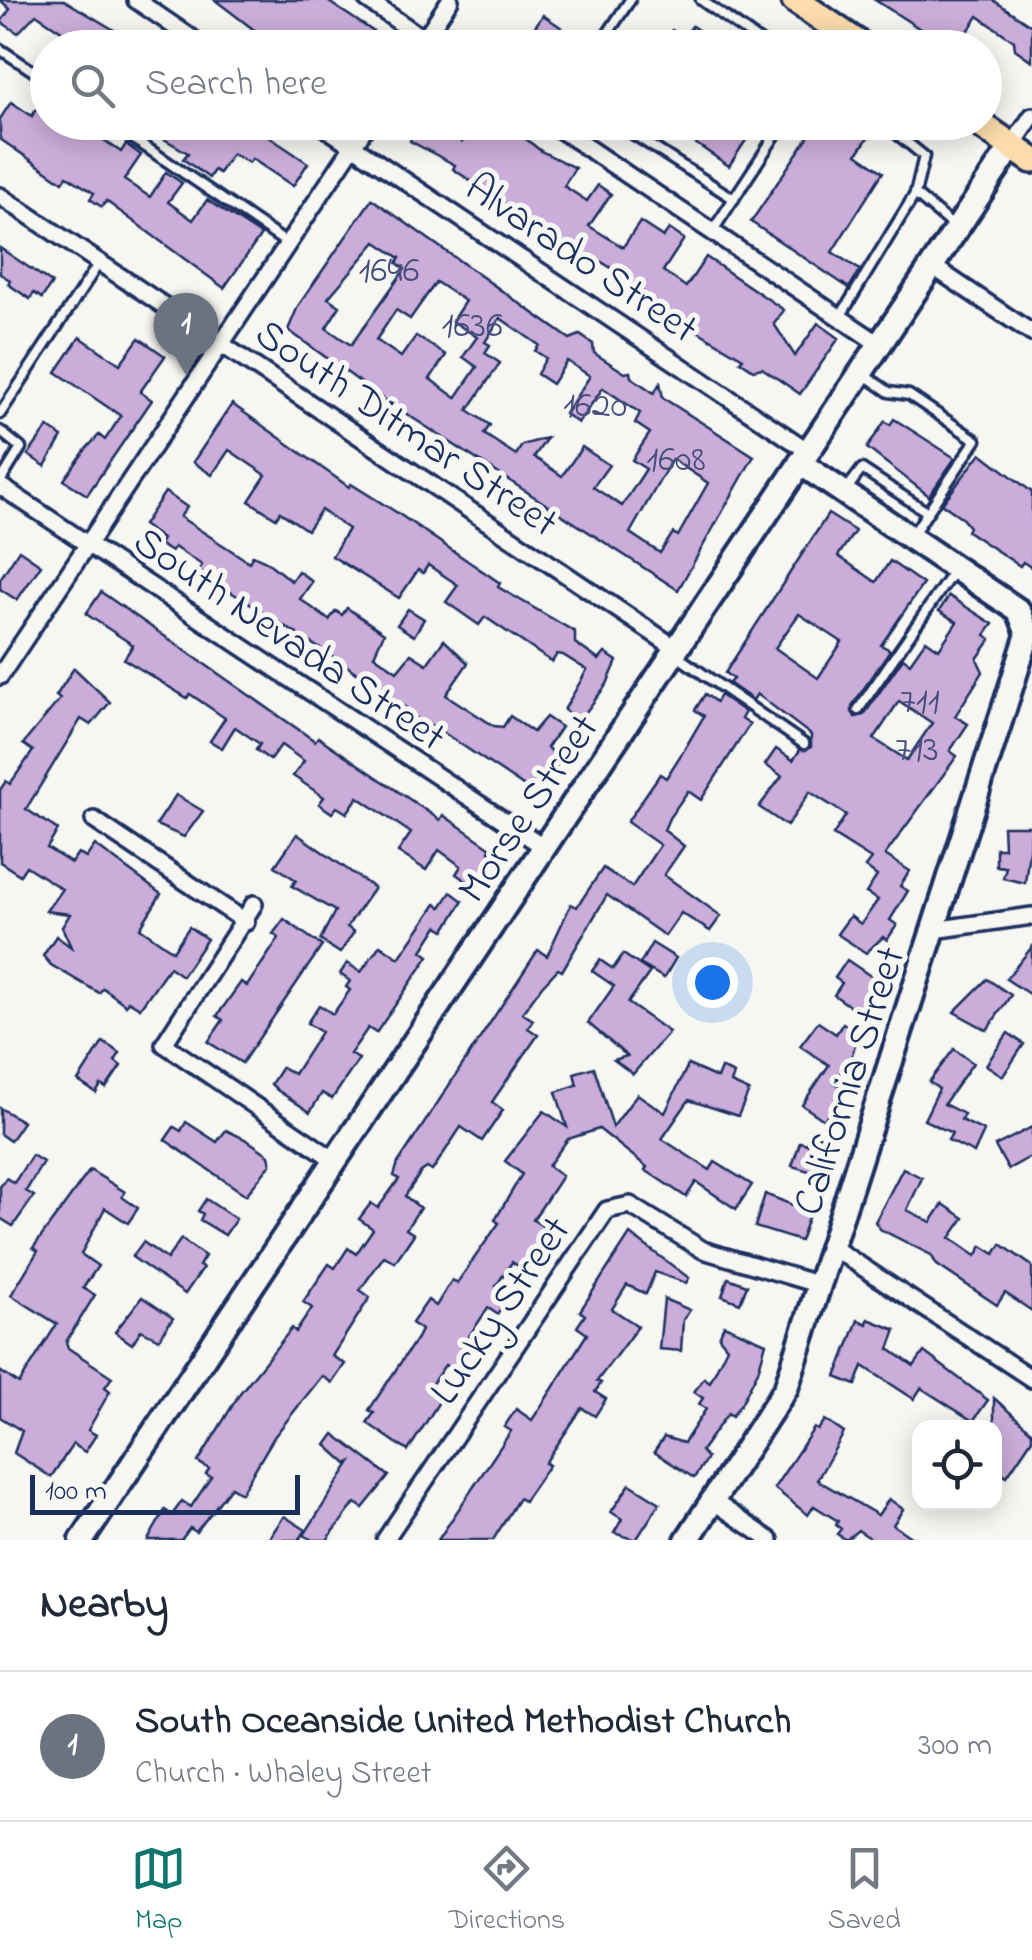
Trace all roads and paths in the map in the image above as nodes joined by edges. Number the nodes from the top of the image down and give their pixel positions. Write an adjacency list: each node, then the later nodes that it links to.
1 (136, 0): 7 (street)
2 (367, 0): 8 (street)
3 (450, 0): 9 (street)
4 (630, 0): 10 (lane)
5 (701, 0): 11 (lane)
6 (795, 0): 12 (main road)
7 (180, 30)
8 (407, 30)
9 (435, 30)
10 (610, 30)
11 (744, 30)
12 (832, 30)
13 (0, 48): 14 (lane)
14 (30, 69)
15 (1032, 116): 24 (street, Morse Street)
16 (135, 140): 30 (lane)
17 (342, 140): 23 (street, Alvarado Street)
18 (357, 140): 23 (street)
19 (576, 140): 29 (street)
20 (642, 140): 27 (lane)
21 (772, 140): 27 (lane)
22 (904, 140): 25 (lane)
23 (352, 147): 30 (street); 40 (street, Alvarado Street)
24 (1022, 153): 28 (street, Morse Street)
25 (915, 194): 28 (lane); 33 (lane)
26 (0, 196): 31 (street, South Ditmar Street)
27 (734, 199): 29 (lane)
28 (956, 229): 32 (street, Morse Street)
29 (712, 232): 33 (street)
30 (288, 244): 35 (street)
31 (99, 264): 35 (street, South Ditmar Street); 38 (lane)
32 (932, 266): 34 (street); 36 (street, Morse Street)
33 (840, 318): 36 (street)
34 (1032, 333)
35 (221, 344): 45 (street); 49 (street, South Ditmar Street)
36 (880, 344): 37 (street, Morse Street)
37 (860, 372): 40 (street, Morse Street); 43 (lane)
38 (0, 414)
39 (0, 431): 41 (lane)
40 (804, 457): 42 (street, Alvarado Street); 49 (street, Morse Street)
41 (0, 484): 45 (street, South Nevada Street)
42 (844, 493): 43 (lane); 44 (street, Alvarado Street)
43 (928, 512): 44 (lane)
44 (910, 538): 46 (street, Alvarado Street)
45 (88, 544): 50 (street); 55 (street, South Nevada Street)
46 (956, 568): 47 (street, Alvarado Street); 52 (lane)
47 (1028, 623): 59 (street, California Street)
48 (0, 642): 50 (street)
49 (675, 651): 53 (lane); 55 (street, Morse Street)
50 (15, 653): 51 (street)
51 (0, 676)
52 (858, 710)
53 (804, 744)
54 (94, 820): 58 (street)
55 (544, 847): 60 (street, Morse Street)
56 (254, 904): 58 (street)
57 (1032, 916): 59 (street)
58 (246, 922): 60 (street)
59 (934, 930): 61 (street, California Street)
60 (336, 1161): 65 (street, Morse Street)
61 (832, 1247): 62 (street, California Street); 63 (street)
62 (820, 1284): 64 (street, California Street); 66 (street, Lucky Street)
63 (1032, 1379)
64 (713, 1501): 67 (street, California Street); 68 (street)
65 (82, 1540)
66 (385, 1540)
67 (687, 1540)
68 (770, 1540)

